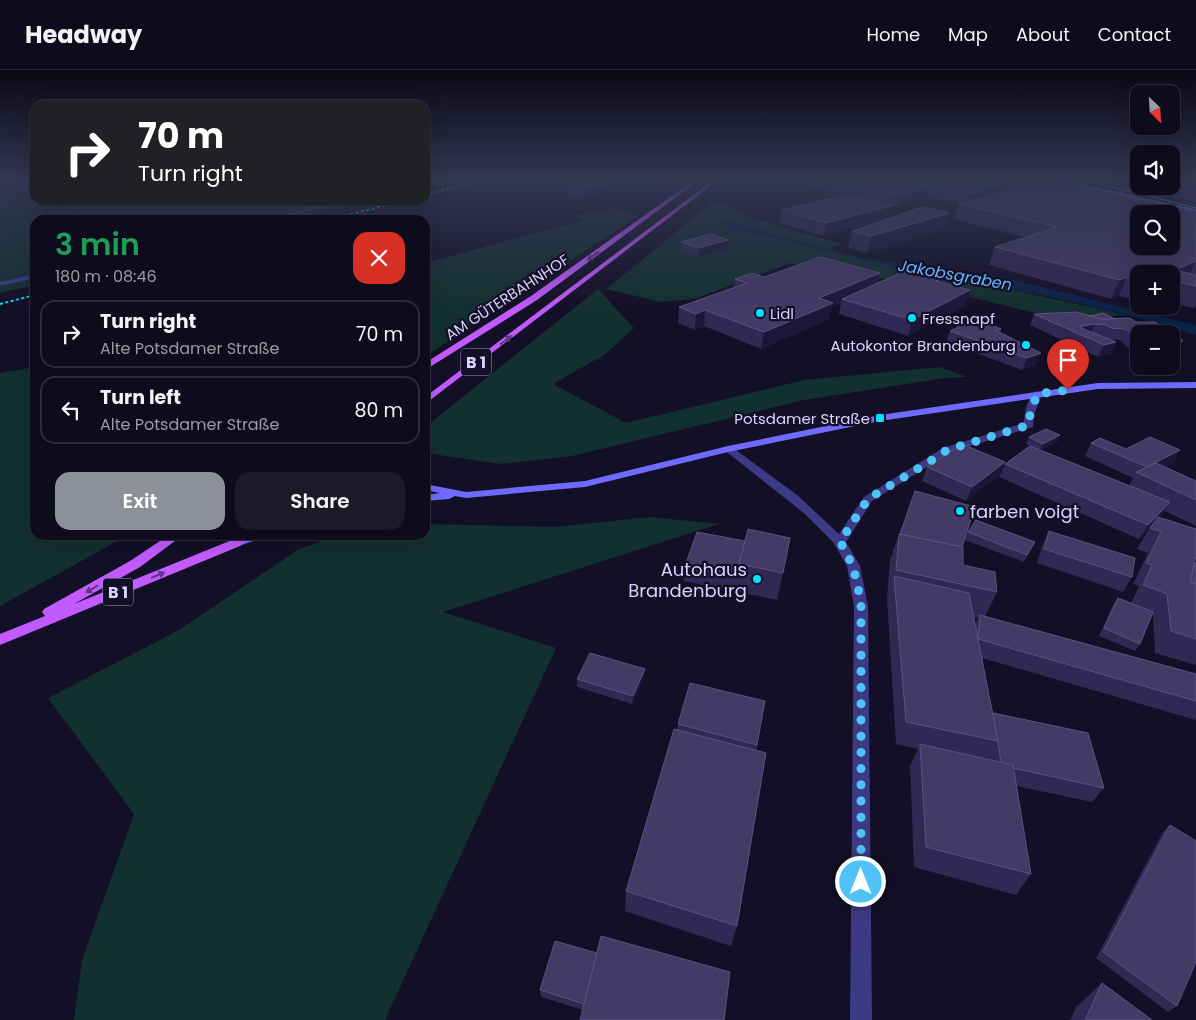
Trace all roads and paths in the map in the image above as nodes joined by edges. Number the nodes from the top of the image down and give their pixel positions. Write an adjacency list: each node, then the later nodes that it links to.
1 (639, 222): 5 (main road, AM GÜTERBAHNHOF, one-way to 5)
2 (660, 222): 8 (main road, AM GÜTERBAHNHOF / B 1, one-way to 2)
3 (30, 277): 4 (street)
4 (0, 284)
5 (430, 364)
6 (1196, 385): 7 (street)
7 (1037, 394): 9 (street); 15 (street)
8 (430, 397)
9 (728, 449): 11 (street); 15 (street)
10 (430, 488): 11 (street)
11 (466, 495): 12 (street)
12 (430, 498)
13 (171, 540): 16 (main road, B 1, one-way to 16)
14 (239, 540): 16 (main road, B 1, one-way to 14)
15 (840, 542): 17 (street)
16 (0, 639)
17 (861, 1020)

